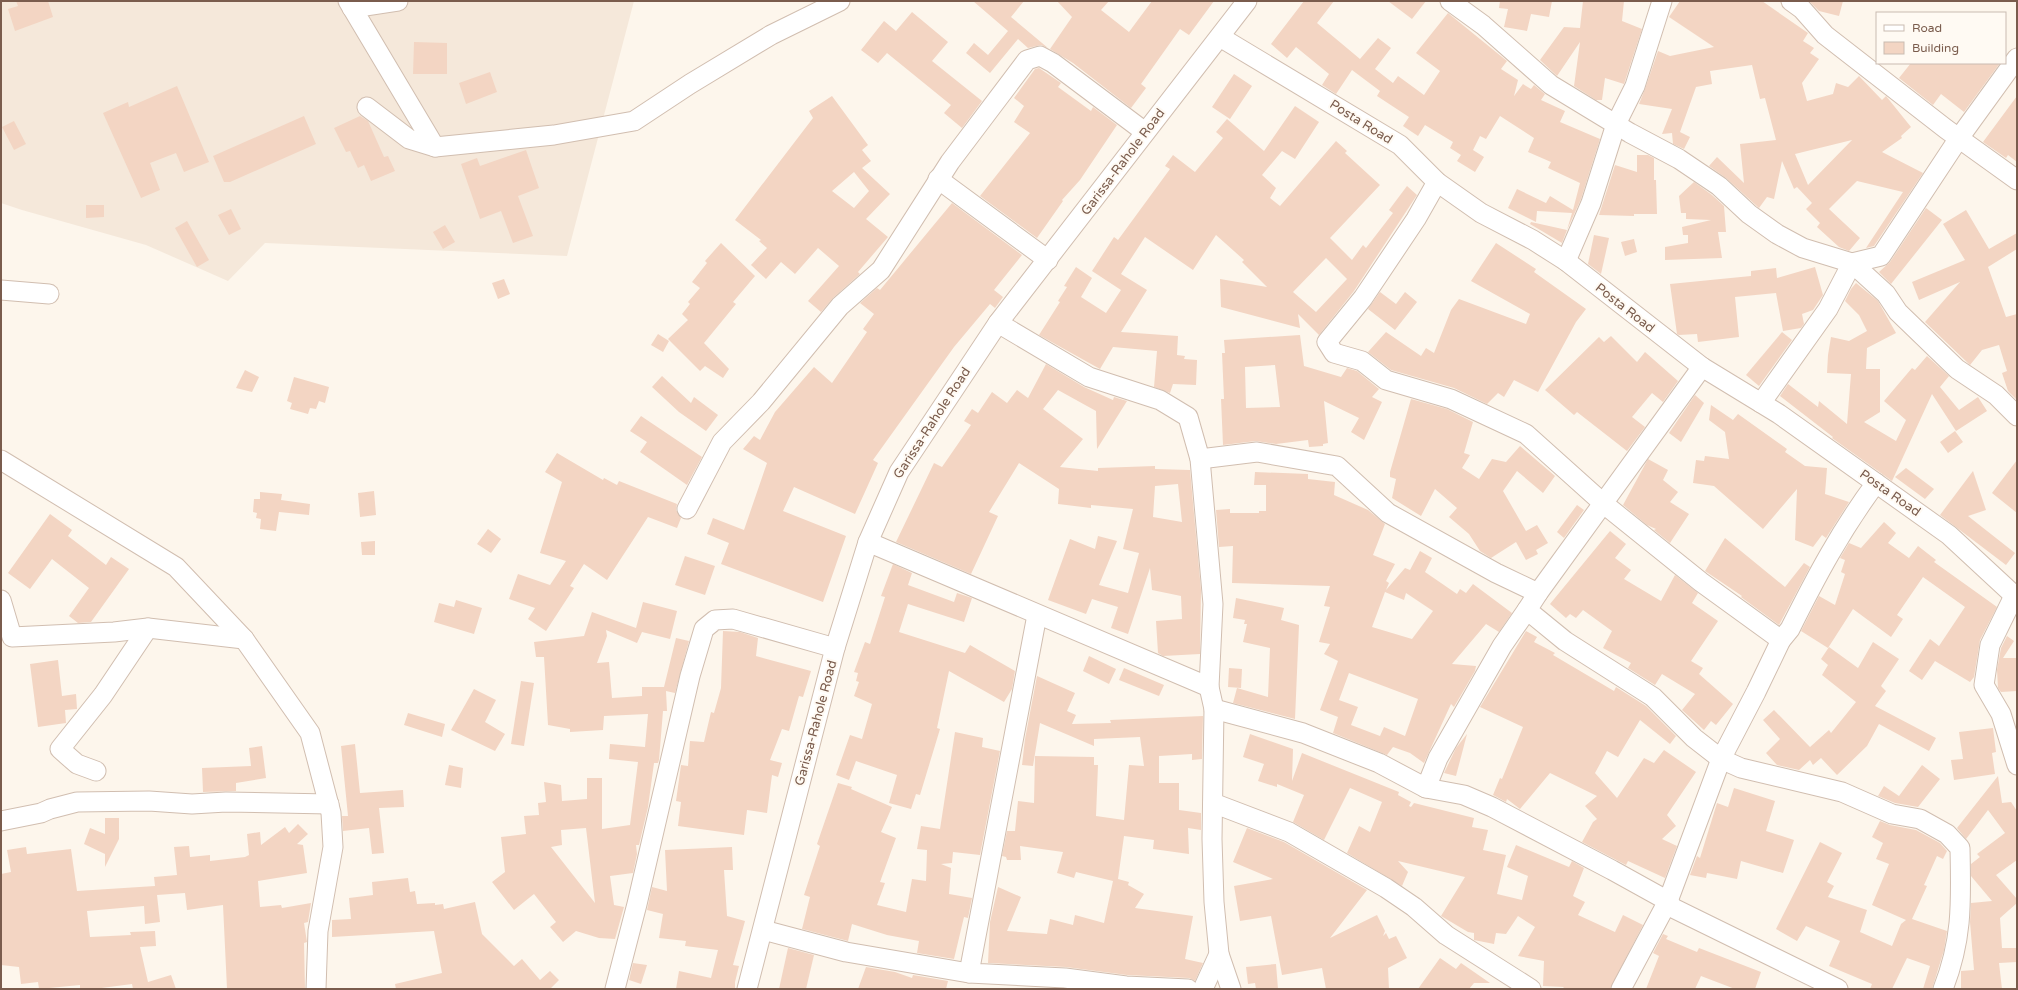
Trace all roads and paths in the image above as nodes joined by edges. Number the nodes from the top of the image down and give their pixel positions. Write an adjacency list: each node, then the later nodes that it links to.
1 (398, 1): 7 (street)
2 (840, 1): 14 (street)
3 (1247, 1): 8 (street, Garissa-Rahole Road)
4 (1450, 1): 11 (street)
5 (1662, 1): 11 (street)
6 (1791, 1): 13 (street)
7 (350, 4): 14 (street)
8 (1220, 37): 12 (street, Garissa-Rahole Road); 17 (street, Posta Road)
9 (2017, 58): 13 (street)
10 (367, 107): 14 (street)
11 (1616, 124): 19 (street); 20 (street)
12 (1145, 132): 15 (street); 18 (street, Garissa-Rahole Road)
13 (1959, 138): 16 (street); 20 (street)
14 (435, 147)
15 (938, 179): 18 (street); 31 (street)
16 (2017, 180)
17 (1437, 182): 19 (street, Posta Road); 30 (street)
18 (1048, 260): 23 (street, Garissa-Rahole Road)
19 (1566, 261): 24 (street, Posta Road)
20 (1852, 263): 25 (street); 26 (street)
21 (1, 290): 22 (street)
22 (49, 294)
23 (998, 323): 27 (street); 32 (street, Garissa-Rahole Road)
24 (1702, 367): 25 (street, Posta Road); 30 (street)
25 (1761, 403): 29 (street, Posta Road)
26 (2017, 416)
27 (1200, 459): 33 (street); 42 (street)
28 (1, 460): 39 (street)
29 (1876, 483): 34 (street, Posta Road); 40 (street)
30 (1604, 504): 33 (street); 40 (street)
31 (686, 509)
32 (868, 542): 37 (street); 41 (street, Garissa-Rahole Road)
33 (1538, 593): 36 (street)
34 (2016, 597): 45 (street)
35 (1, 600): 38 (street)
36 (1527, 610): 44 (street); 47 (street)
37 (1037, 615): 42 (street); 54 (street)
38 (148, 628): 39 (street); 46 (street)
39 (244, 639): 48 (street)
40 (1781, 640): 44 (street)
41 (835, 648): 52 (street, Garissa-Rahole Road); 57 (street)
42 (1209, 687): 43 (street)
43 (1214, 709): 47 (street); 49 (street)
44 (1721, 758): 51 (street); 65 (street)
45 (2017, 765)
46 (96, 771)
47 (1426, 788): 51 (street)
48 (329, 804): 50 (street); 56 (street)
49 (1214, 804): 53 (street); 62 (street)
50 (1, 821)
51 (1668, 901): 63 (street); 64 (street)
52 (763, 930): 54 (street); 58 (street, Garissa-Rahole Road)
53 (1219, 954): 55 (street); 60 (street)
54 (969, 973): 59 (street)
55 (1230, 987): 61 (street)
56 (316, 989)
57 (615, 989)
58 (747, 989)
59 (1188, 989)
60 (1203, 989)
61 (1207, 989)
62 (1531, 989)
63 (1621, 989)
64 (1838, 989)
65 (1943, 989)

